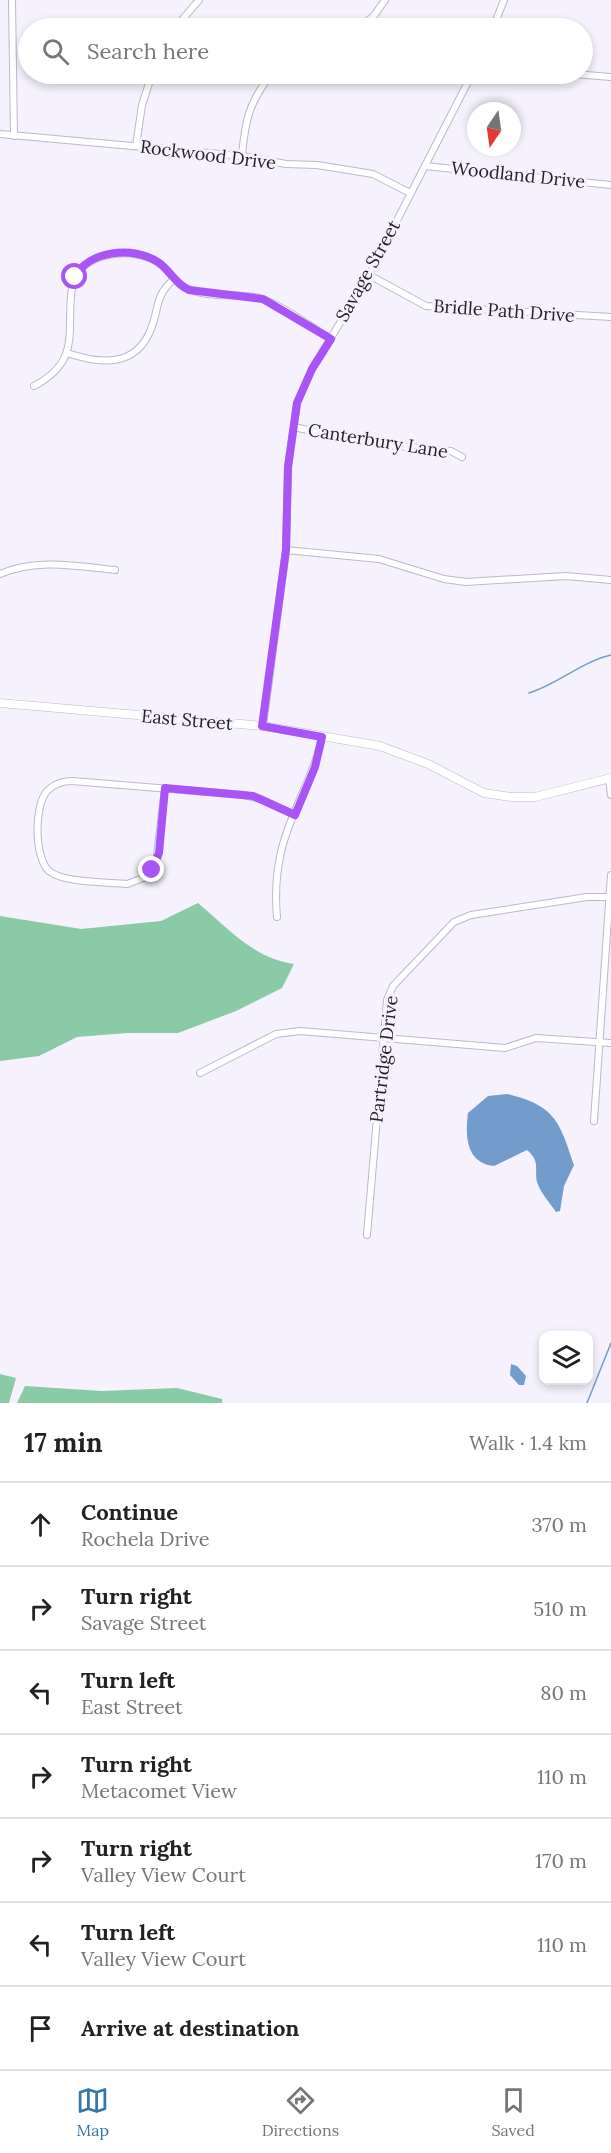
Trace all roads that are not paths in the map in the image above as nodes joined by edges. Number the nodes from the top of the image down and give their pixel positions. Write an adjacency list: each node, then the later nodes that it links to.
1 (12, 0): 14 (street)
2 (199, 0): 5 (street)
3 (385, 0): 6 (street)
4 (504, 0): 7 (street)
5 (184, 18)
6 (372, 18)
7 (498, 18)
8 (593, 76): 9 (street)
9 (611, 77)
10 (149, 84): 15 (street)
11 (263, 84): 16 (street)
12 (467, 84): 17 (street, Savage Street)
13 (0, 134): 14 (street, Rockwood Drive)
14 (14, 135): 15 (street, Rockwood Drive)
15 (136, 146): 16 (street, Rockwood Drive)
16 (242, 156): 19 (street, Rockwood Drive)
17 (425, 166): 18 (street, Woodland Drive); 19 (street, Savage Street)
18 (611, 185)
19 (410, 194): 20 (street, Savage Street)
20 (369, 275): 22 (street, Bridle Path Drive); 23 (street, Savage Street)
21 (174, 279): 23 (street); 24 (street); 24 (street)
22 (611, 317)
23 (331, 339): 26 (street, Savage Street)
24 (67, 353): 25 (street)
25 (34, 386)
26 (294, 427): 27 (street, Canterbury Lane); 28 (street, Savage Street)
27 (462, 457)
28 (286, 550): 31 (street); 33 (street, Savage Street)
29 (115, 570): 30 (street)
30 (0, 574)
31 (611, 580)
32 (0, 703): 33 (street, East Street)
33 (262, 726): 34 (street, East Street)
34 (322, 737): 35 (street, East Street); 38 (street)
35 (610, 779): 37 (street)
36 (165, 788): 36 (street); 38 (street)
37 (611, 795)
38 (295, 815): 41 (street)
39 (611, 875): 40 (street)
40 (609, 897): 42 (street, Partridge Drive); 43 (street)
41 (277, 917)
42 (384, 1037): 43 (street); 45 (street); 47 (street, Partridge Drive)
43 (600, 1042): 44 (street); 46 (street)
44 (611, 1043)
45 (200, 1073)
46 (594, 1121)
47 (367, 1235)

